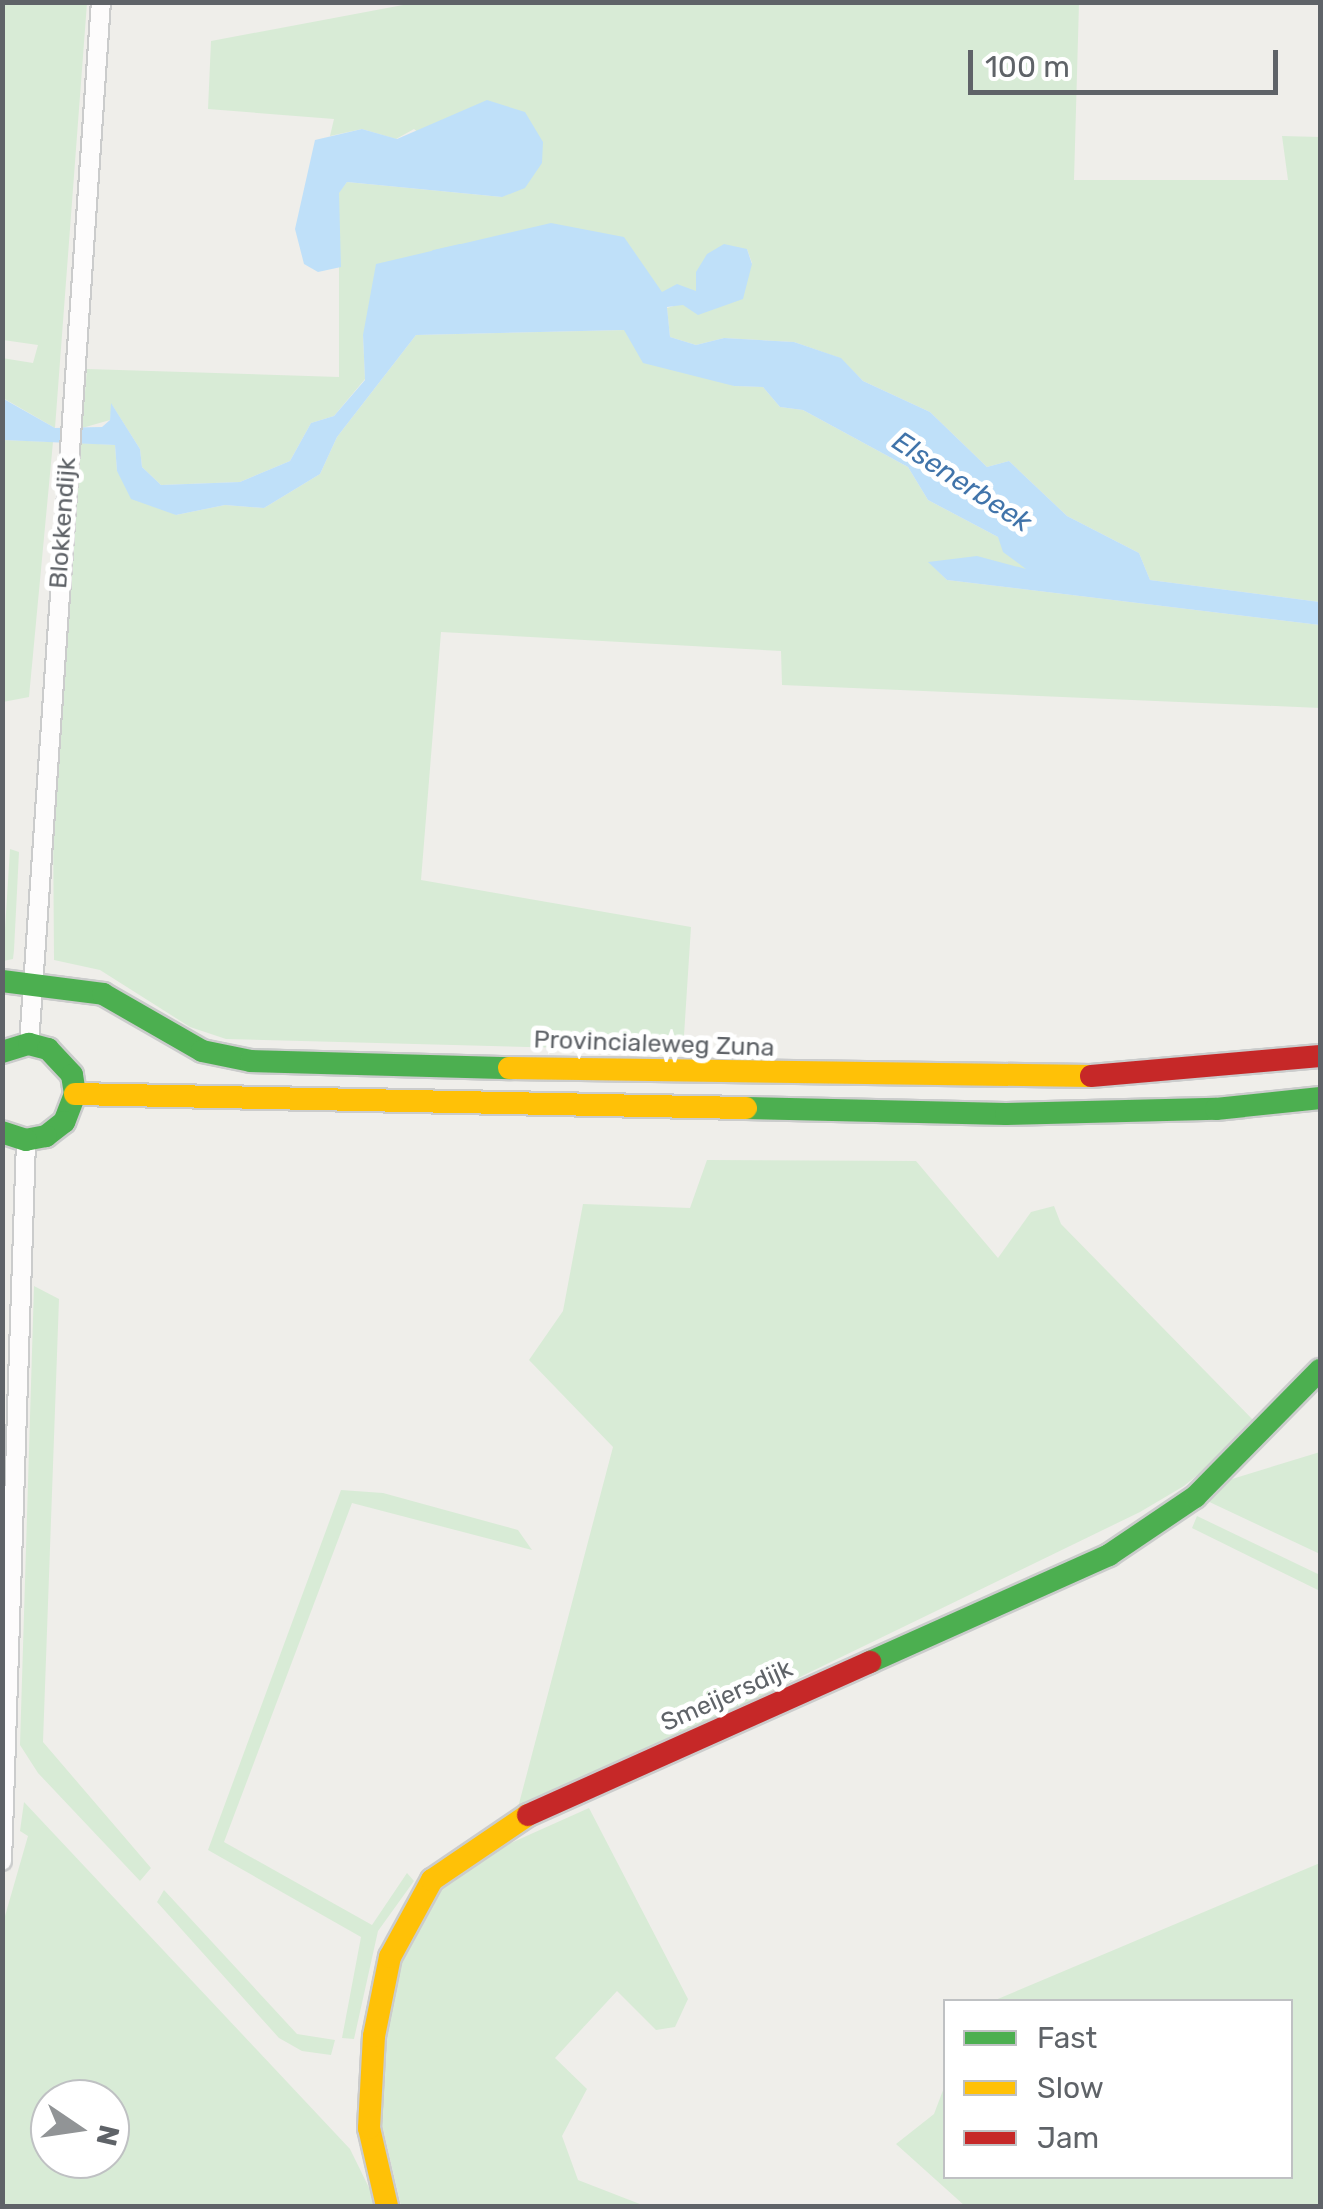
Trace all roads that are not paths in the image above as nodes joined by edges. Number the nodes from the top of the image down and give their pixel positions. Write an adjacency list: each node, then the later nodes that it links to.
1 (101, 2): 3 (street, Blokkendijk)
2 (2, 981): 3 (street, Provincialeweg Zuna)
3 (33, 982): 4 (street, Blokkendijk); 6 (street, Provincialeweg Zuna)
4 (29, 1044): 5 (street); 7 (street)
5 (2, 1052)
6 (1320, 1056)
7 (74, 1094): 8 (street); 10 (street)
8 (1320, 1098)
9 (2, 1132): 10 (street)
10 (26, 1140): 12 (street)
11 (1320, 1370): 13 (street, Smeijersdijk)
12 (2, 1861)
13 (388, 2206)

